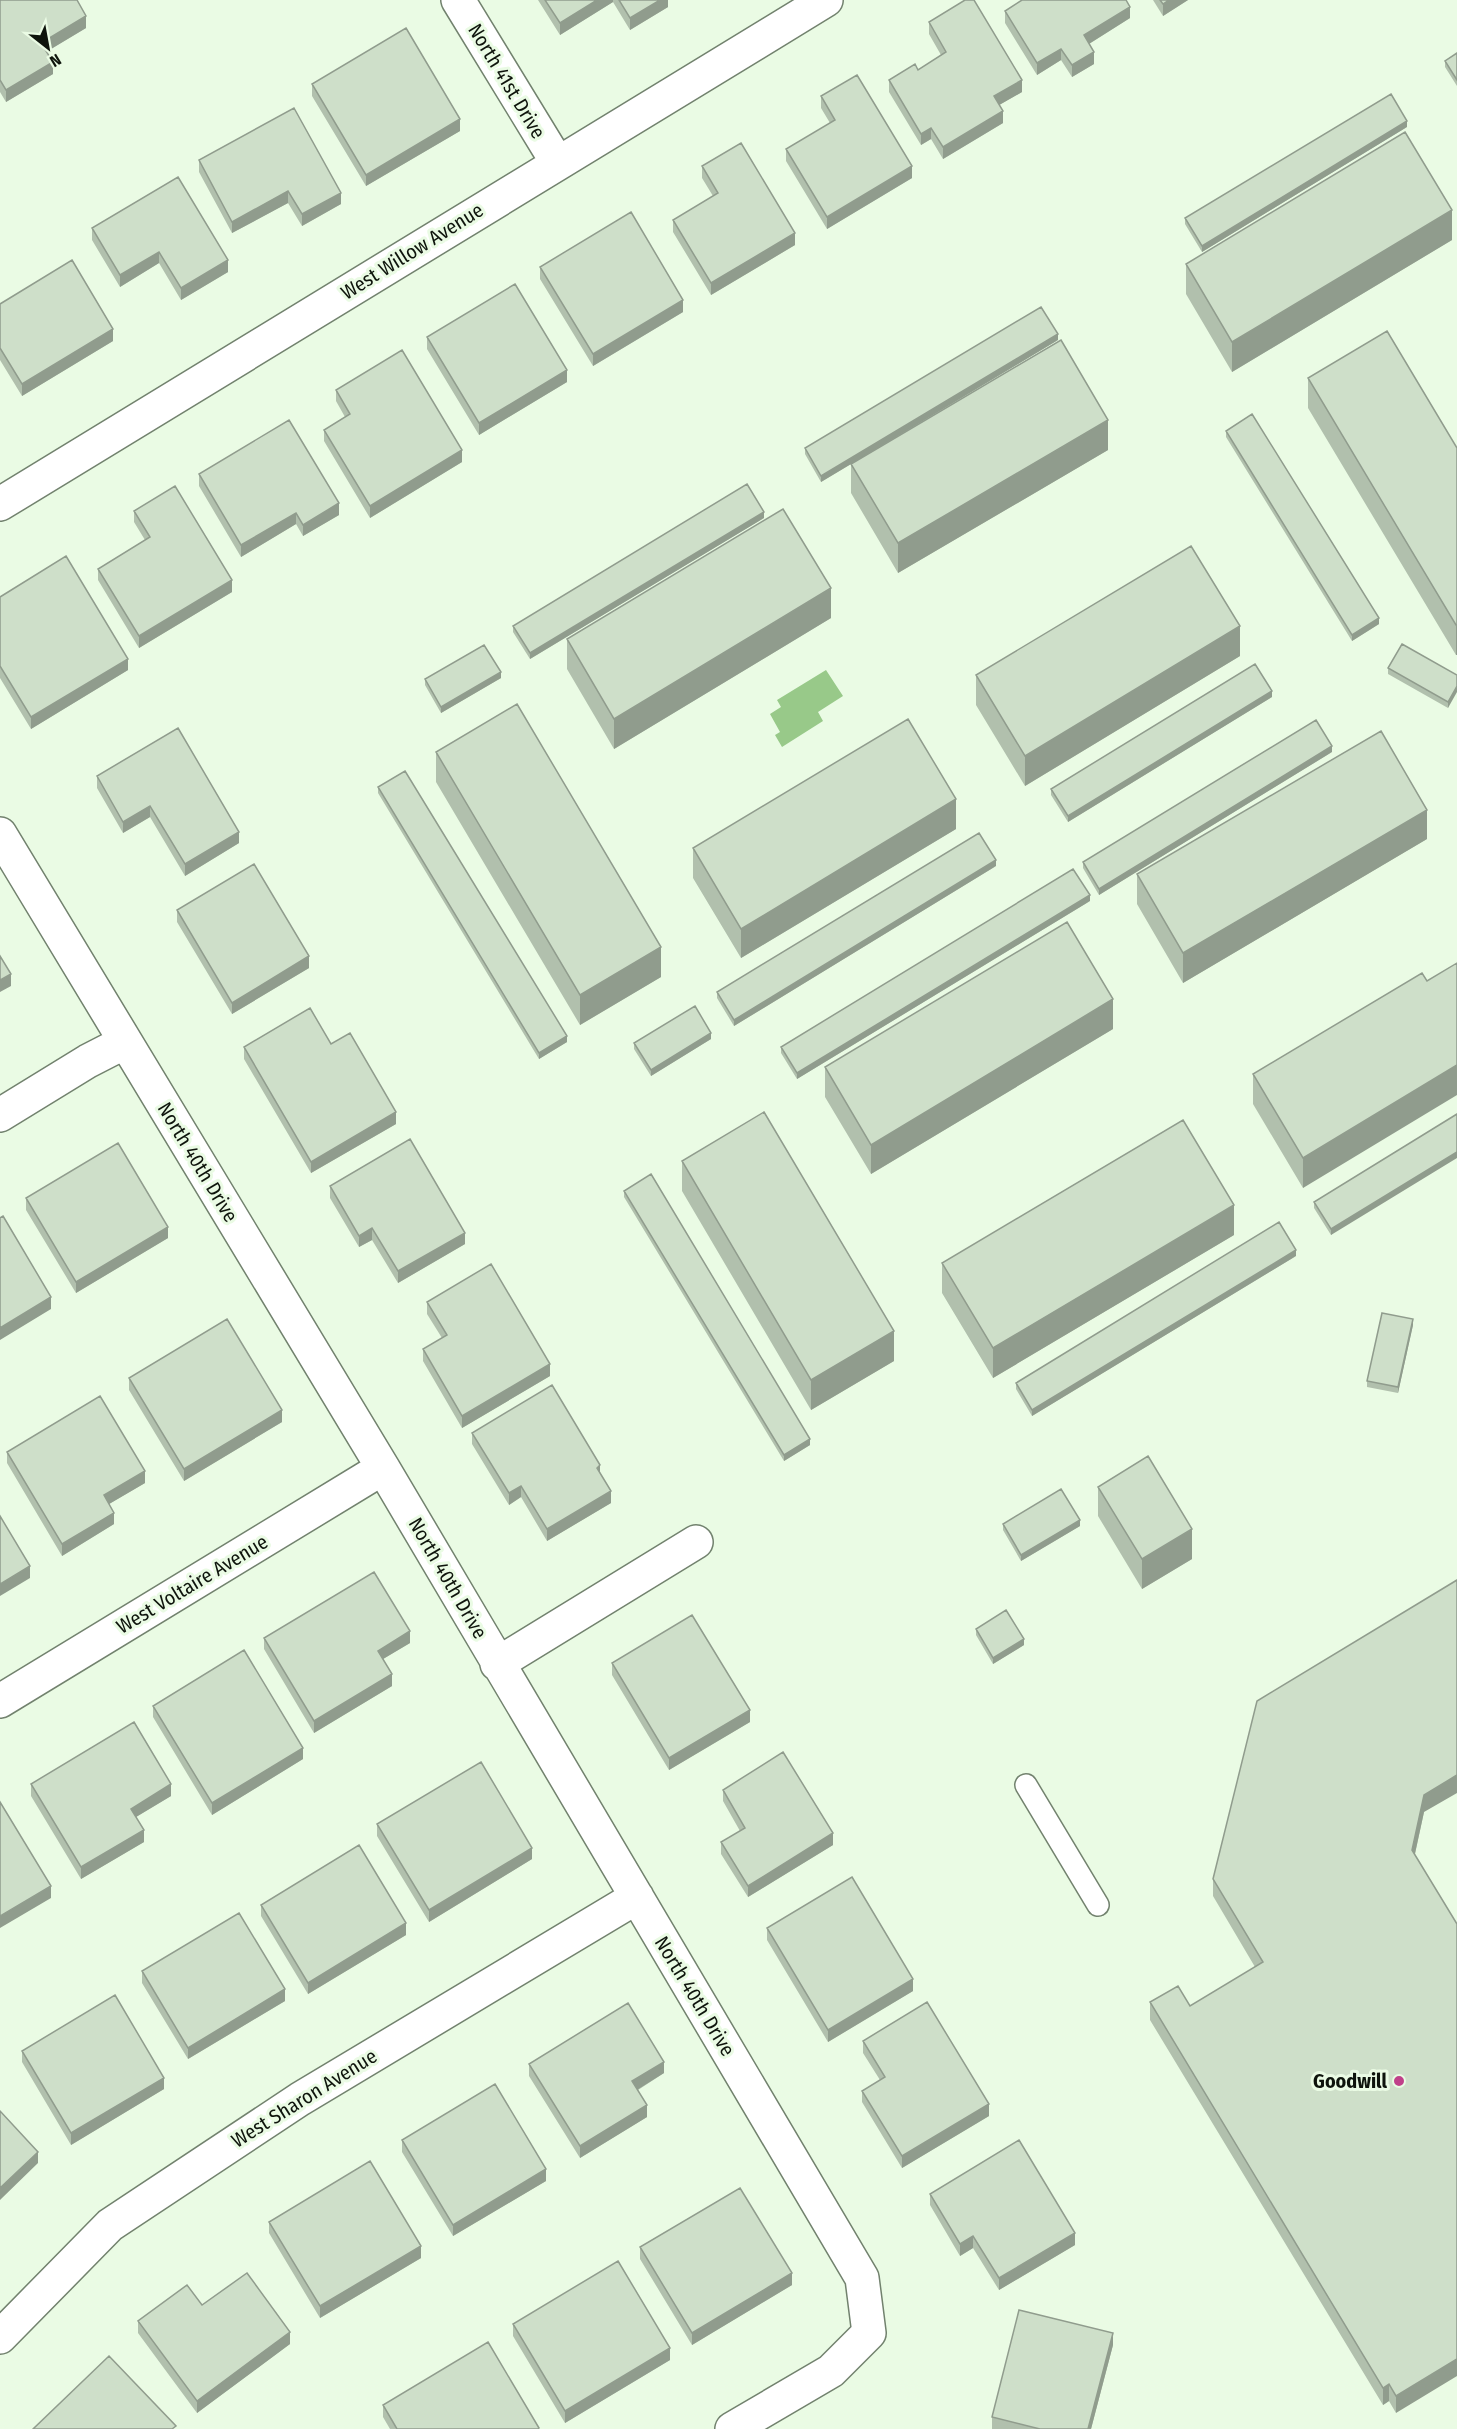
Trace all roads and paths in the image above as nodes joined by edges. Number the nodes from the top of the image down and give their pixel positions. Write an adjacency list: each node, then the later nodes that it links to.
1 (458, 0): 3 (street, North 41st Drive)
2 (826, 0): 3 (street, West Willow Avenue)
3 (557, 162): 4 (street, West Willow Avenue)
4 (0, 504)
5 (0, 834): 6 (street, North 40th Drive)
6 (125, 1042): 7 (street); 8 (street, North 40th Drive)
7 (0, 1115)
8 (384, 1468): 10 (street, North 40th Drive); 11 (street, West Voltaire Avenue)
9 (696, 1542): 10 (street)
10 (497, 1664): 13 (street, North 40th Drive)
11 (0, 1701)
12 (1026, 1785): 14 (lane)
13 (637, 1897): 15 (street, West Sharon Avenue); 16 (street, North 40th Drive)
14 (1098, 1905)
15 (0, 2337)
16 (732, 2429)

